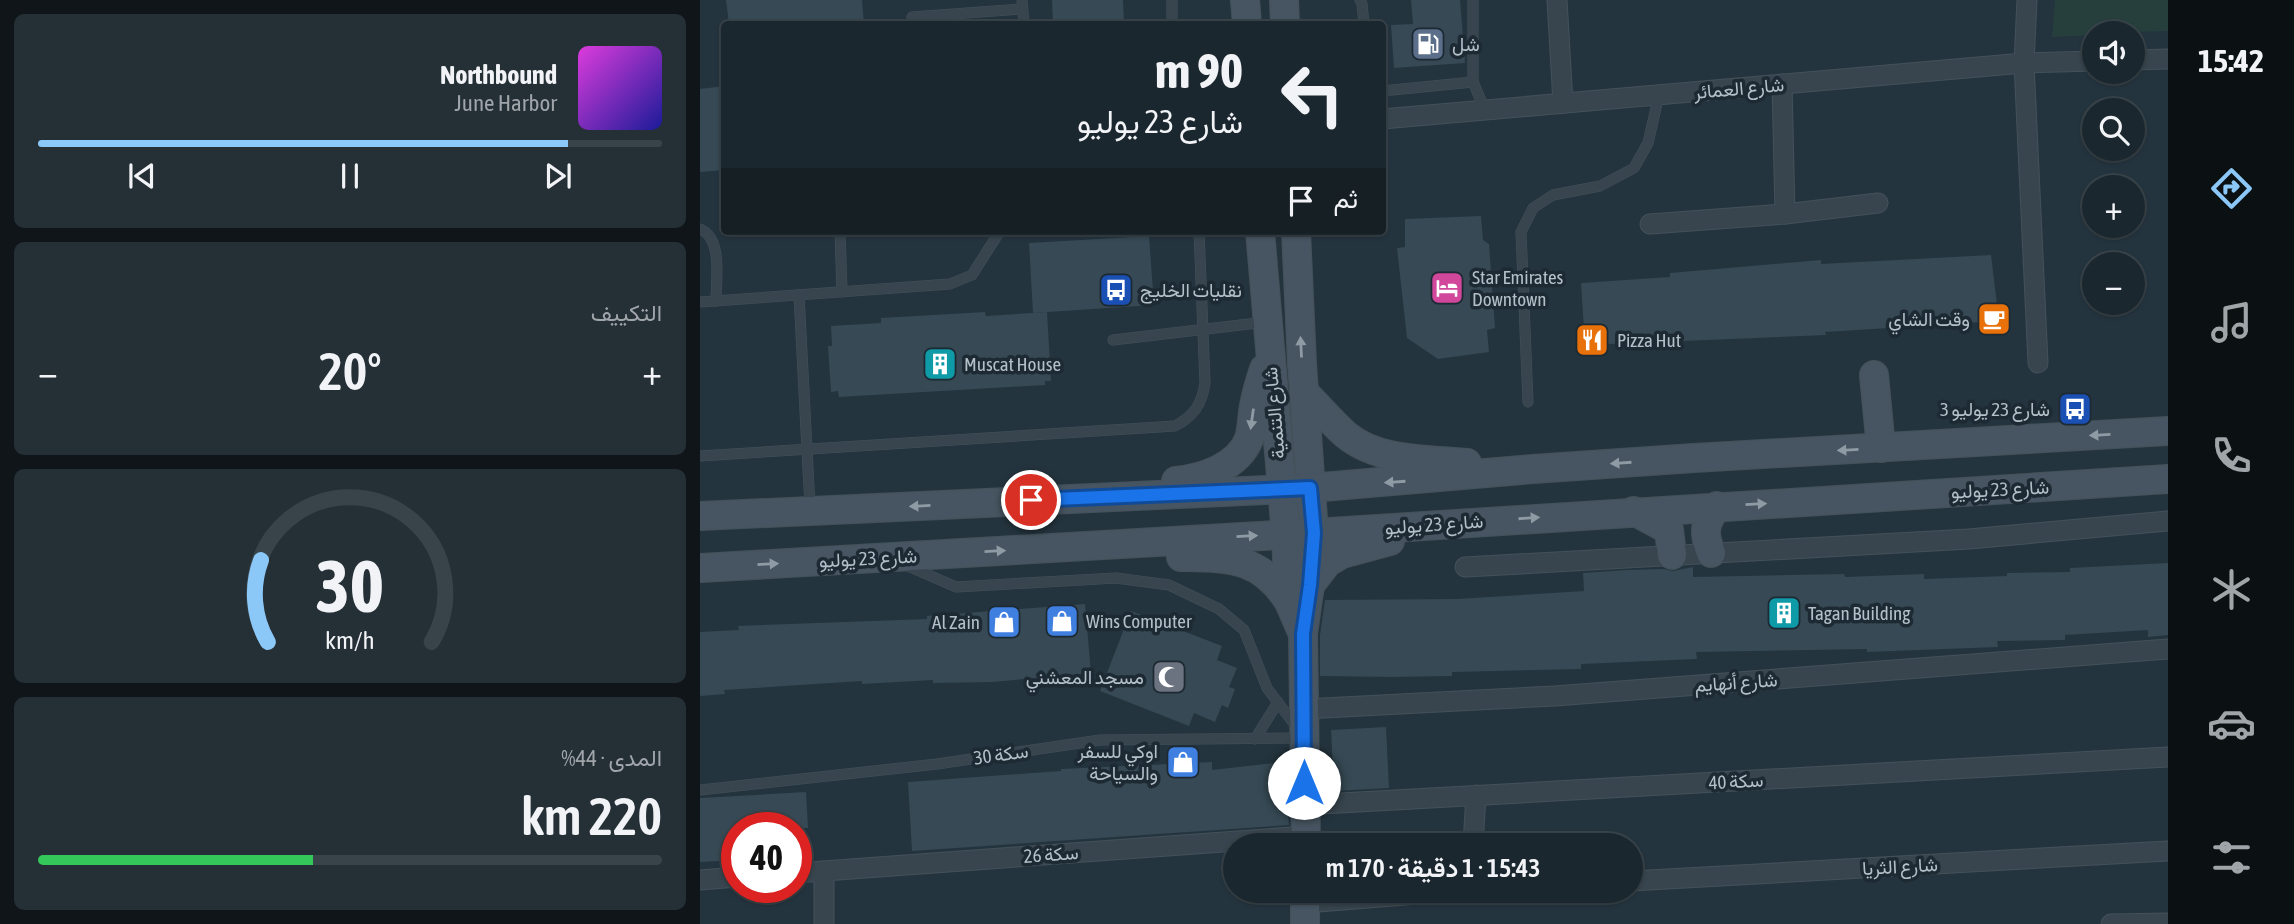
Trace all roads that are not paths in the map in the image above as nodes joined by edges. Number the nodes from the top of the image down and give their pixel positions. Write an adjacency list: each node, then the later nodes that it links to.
1 (1172, 0): 10 (lane)
2 (1245, 0): 11 (main road)
3 (1284, 0): 12 (main road)
4 (1360, 0): 13 (lane)
5 (1473, 0): 18 (lane)
6 (1558, 0): 22 (street)
7 (2027, 0): 17 (street)
8 (1022, 5): 9 (lane)
9 (912, 17)
10 (1172, 21)
11 (1247, 21)
12 (1285, 21)
13 (1364, 21)
14 (2168, 59): 15 (street)
15 (2145, 60)
16 (2082, 61): 17 (street, شارع العمائر)
17 (2024, 63): 19 (street, شارع العمائر); 42 (street)
18 (1473, 82): 20 (lane); 23 (lane)
19 (1782, 84): 21 (street, شارع العمائر); 26 (street)
20 (1386, 91)
21 (1659, 95): 22 (street, شارع العمائر); 45 (lane)
22 (1563, 103): 23 (street, شارع العمائر)
23 (1485, 110): 24 (street, شارع العمائر)
24 (1386, 119)
25 (1878, 203): 26 (street)
26 (1785, 214): 27 (street)
27 (1650, 224)
28 (700, 229): 36 (lane)
29 (840, 235): 34 (lane)
30 (998, 235): 34 (lane)
31 (1199, 235): 39 (lane)
32 (1260, 235): 38 (main road, شارع التنمية)
33 (1296, 235): 44 (main road, شارع التنمية, one-way to 33)
34 (842, 292): 35 (lane)
35 (799, 295): 36 (lane); 48 (lane)
36 (716, 301): 37 (lane)
37 (700, 302)
38 (1266, 322): 39 (lane); 41 (main road, شارع التنمية)
39 (1203, 329): 40 (lane); 48 (lane)
40 (1113, 340)
41 (1269, 353): 53 (main road, شارع التنمية); 54 (main road, one-way to 54)
42 (2038, 363)
43 (1874, 375): 47 (main road)
44 (1304, 392): 50 (main road); 52 (main road, شارع التنمية)
45 (1528, 402)
46 (2168, 432): 47 (main road, one-way to 47)
47 (1881, 448): 50 (main road, one-way to 50)
48 (806, 450): 49 (lane); 56 (lane)
49 (700, 456)
50 (1533, 469): 52 (main road, one-way to 52)
51 (2168, 479): 55 (main road, شارع 23 يوليو, one-way to 51)
52 (1310, 488): 53 (main road); 61 (main road, شارع التنمية)
53 (1282, 490): 54 (main road); 62 (main road, شارع التنمية)
54 (1114, 496): 56 (main road, one-way to 56)
55 (1717, 506): 57 (main road, شارع 23 يوليو); 64 (main road)
56 (810, 511): 58 (main road)
57 (1634, 512): 59 (main road, شارع 23 يوليو, one-way to 57); 65 (main road)
58 (700, 516)
59 (1483, 521): 61 (main road, شارع 23 يوليو); 69 (main road)
60 (2168, 521): 64 (street)
61 (1314, 533): 62 (main road, شارع 23 يوليو); 69 (main road, شارع التنمية)
62 (1286, 534): 63 (main road, شارع 23 يوليو, one-way to 62); 69 (main road, شارع التنمية)
63 (1121, 544): 66 (main road, شارع 23 يوليو, one-way to 63); 69 (main road)
64 (1711, 553): 65 (street)
65 (1672, 555): 67 (street)
66 (889, 557): 68 (main road, شارع 23 يوليو, one-way to 66); 71 (lane)
67 (1465, 567)
68 (700, 568)
69 (1300, 594): 71 (main road, شارع التنمية)
70 (2168, 649): 71 (street, شارع أنهايم)
71 (1291, 705): 72 (main road, شارع التنمية); 73 (lane)
72 (1304, 738): 73 (lane, سكة 30); 77 (main road, شارع التنمية)
73 (1255, 739): 75 (lane, سكة 30)
74 (2168, 757): 76 (street, سكة 40)
75 (700, 790)
76 (1476, 795): 77 (street, سكة 40); 79 (street)
77 (1304, 805): 78 (main road, شارع التنمية)
78 (1306, 833)
79 (1474, 833)
80 (1223, 846): 82 (street, سكة 26)
81 (2168, 851): 86 (street, شارع الثريا)
82 (824, 871): 83 (street, سكة 26); 90 (street)
83 (812, 872)
84 (721, 878): 85 (street)
85 (700, 880)
86 (1643, 880)
87 (1335, 903): 88 (street)
88 (1305, 906)
89 (2168, 923): 91 (street)
90 (824, 924)
91 (2111, 924)

